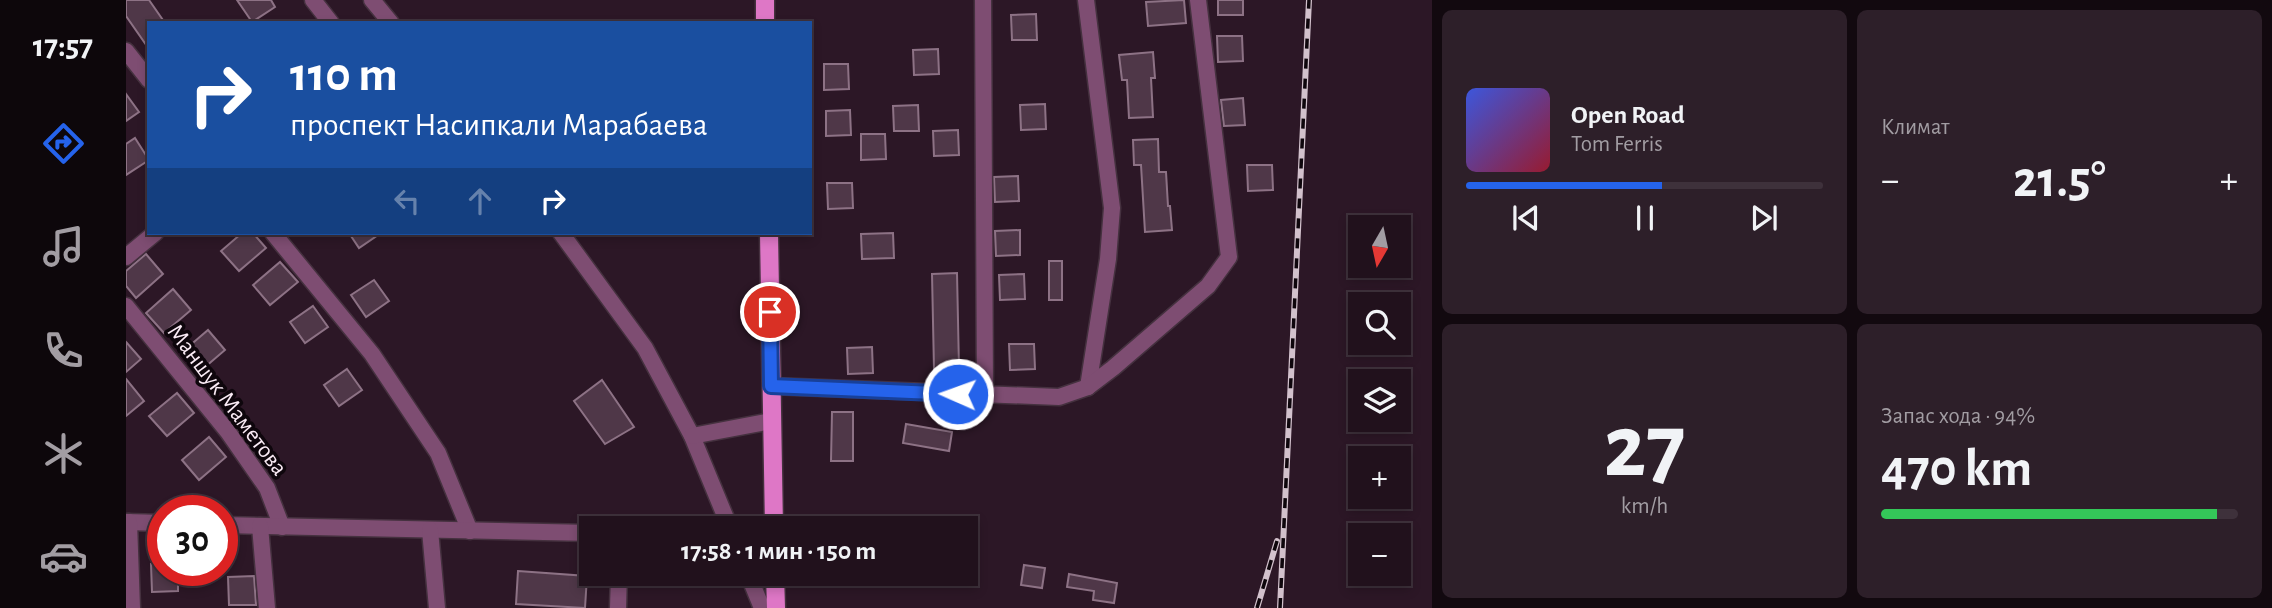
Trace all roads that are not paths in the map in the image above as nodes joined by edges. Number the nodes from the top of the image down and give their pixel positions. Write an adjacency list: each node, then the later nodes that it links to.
1 (313, 0): 7 (street)
2 (372, 0): 8 (street)
3 (765, 0): 9 (main road)
4 (983, 0): 20 (street)
5 (1086, 0): 19 (street)
6 (1198, 0): 19 (street)
7 (329, 21)
8 (389, 21)
9 (765, 21)
10 (126, 51): 11 (street)
11 (147, 77)
12 (153, 235): 16 (street)
13 (275, 235): 31 (street)
14 (562, 235): 22 (street)
15 (768, 235): 18 (main road)
16 (126, 257)
17 (126, 306): 29 (street, Маншук Маметова)
18 (771, 386): 20 (street); 21 (main road)
19 (1088, 387): 20 (street)
20 (985, 395)
21 (771, 421): 22 (street); 24 (main road)
22 (692, 436): 23 (street)
23 (725, 516)
24 (774, 516)
25 (128, 522): 26 (street); 36 (street)
26 (147, 523)
27 (238, 525): 28 (street)
28 (260, 526): 29 (street); 37 (street)
29 (282, 527): 30 (street)
30 (430, 530): 31 (street); 38 (street)
31 (470, 531): 32 (street)
32 (579, 533)
33 (619, 586): 39 (street)
34 (753, 586): 40 (street)
35 (775, 586): 41 (main road)
36 (132, 608)
37 (267, 608)
38 (437, 608)
39 (618, 608)
40 (762, 608)
41 (776, 608)

